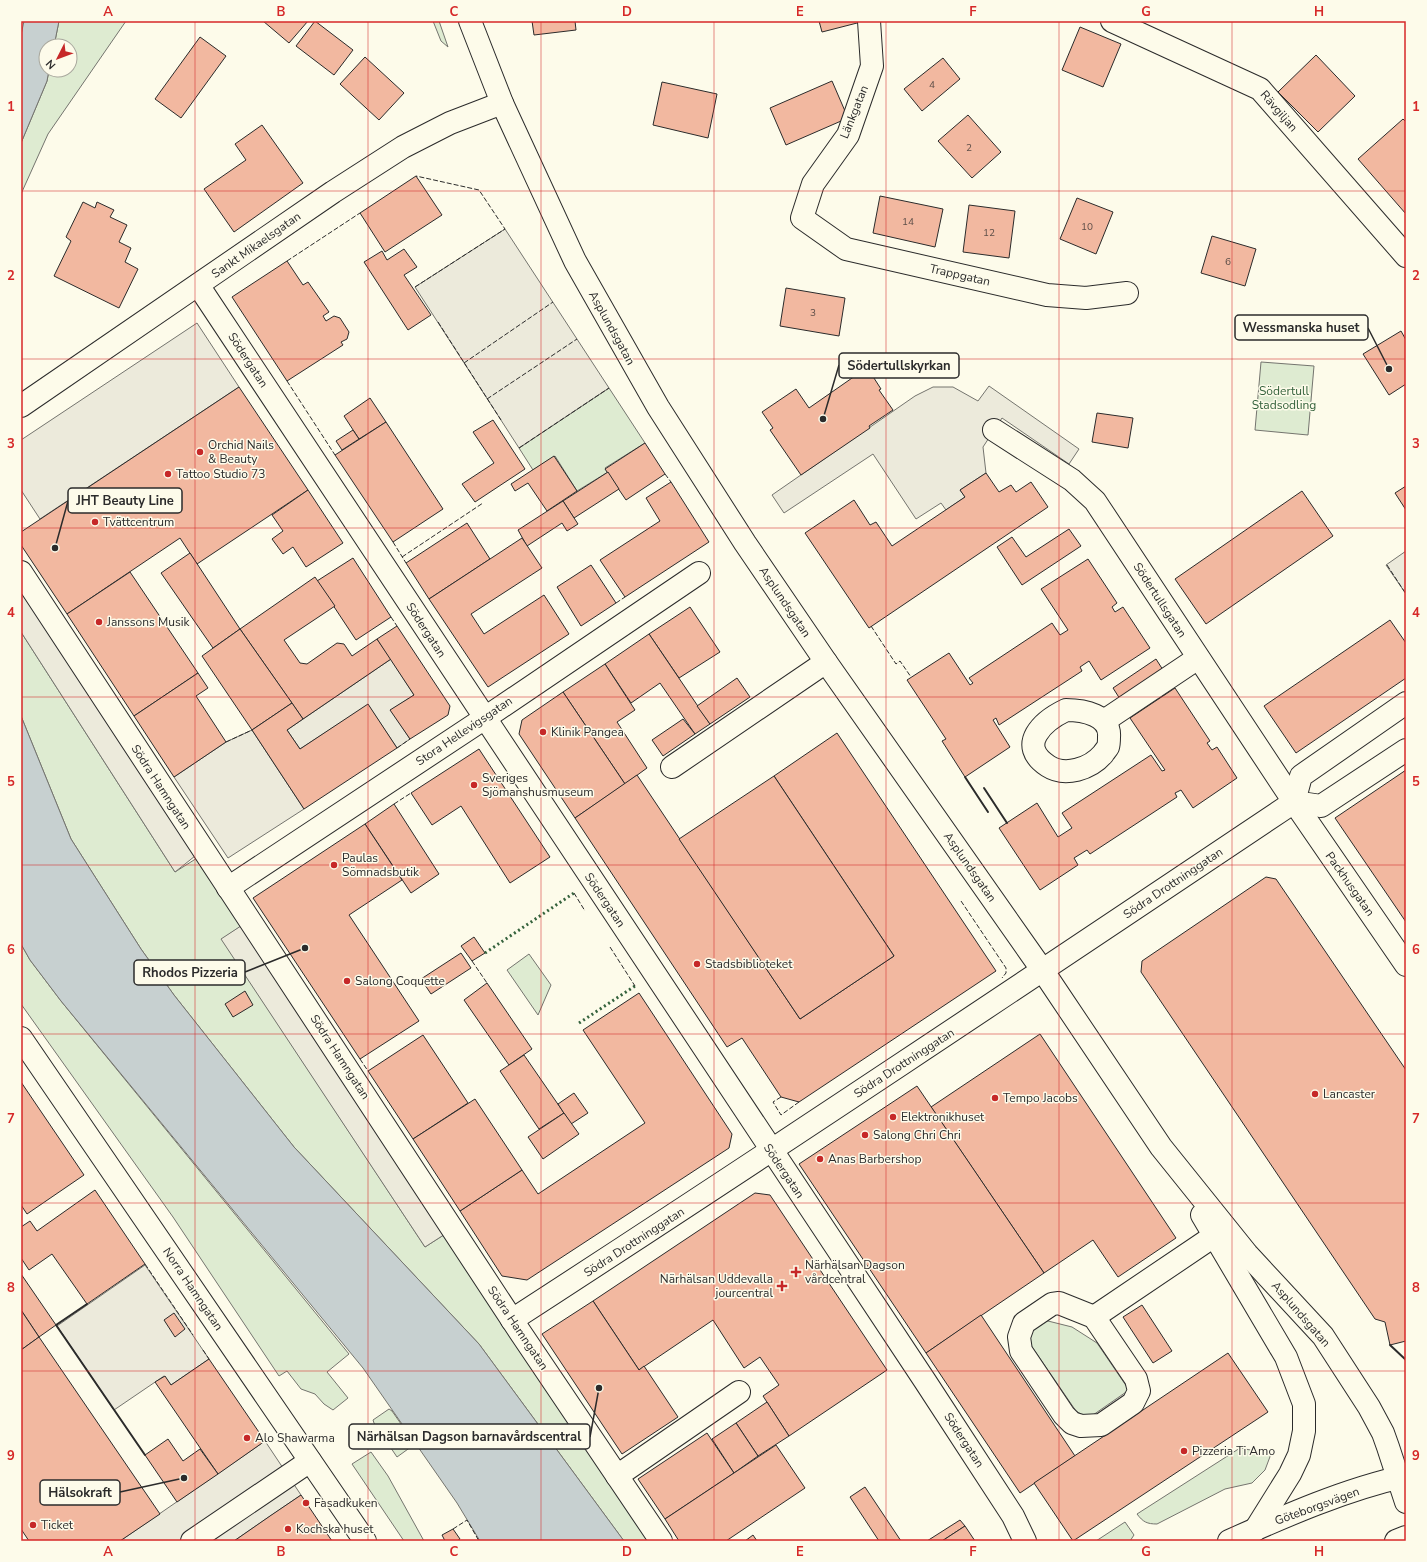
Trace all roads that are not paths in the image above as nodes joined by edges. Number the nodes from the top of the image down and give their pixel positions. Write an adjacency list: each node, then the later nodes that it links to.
1 (470, 21): 4 (street, Asplundsgatan)
2 (869, 21): 5 (street, Länkgatan)
3 (1112, 21): 6 (street, Rävgiljan)
4 (502, 103): 7 (street, Sankt Mikaelsgatan); 14 (street, Asplundsgatan)
5 (802, 218): 8 (street, Trappgatan)
6 (1406, 256)
7 (198, 285): 9 (street, Sankt Mikaelsgatan); 16 (street, Södergatan)
8 (1127, 292)
9 (21, 406)
10 (994, 430): 13 (street, Södertullsgatan)
11 (21, 572): 21 (street, Södra Hamngatan)
12 (699, 573): 16 (street, Stora Hellevigsgatan)
13 (1198, 658): 17 (street); 20 (street, Södertullsgatan)
14 (826, 662): 19 (street); 23 (street, Asplundsgatan)
15 (1406, 703): 20 (street)
16 (484, 718): 21 (street, Stora Hellevigsgatan); 26 (street, Södergatan)
17 (1104, 721)
18 (1406, 750): 20 (street)
19 (672, 767)
20 (1294, 802): 22 (street, Packhusgatan); 23 (street, Södra Drottninggatan)
21 (228, 888): 29 (street, Södra Hamngatan)
22 (1406, 965)
23 (1043, 971): 25 (street, Asplundsgatan); 26 (street, Södra Drottninggatan)
24 (21, 1038): 31 (street, Norra Hamngatan)
25 (1161, 1147): 27 (street, Asplundsgatan); 33 (street, Asplundsgatan)
26 (771, 1151): 29 (street, Södra Drottninggatan); 35 (street, Södergatan)
27 (1214, 1236): 28 (street); 36 (street, Asplundsgatan)
28 (1094, 1317): 28 (street)
29 (512, 1320): 32 (street, Södra Hamngatan)
30 (738, 1392): 32 (street)
31 (310, 1461): 38 (street); 39 (street, Norra Hamngatan)
32 (617, 1476): 40 (street, Södra Hamngatan)
33 (1402, 1477): 34 (street, Asplundsgatan); 36 (street, Göteborgsvägen)
34 (1406, 1502)
35 (1013, 1516): 41 (street, Södergatan); 42 (street, Södergatan)
36 (1255, 1530): 43 (street, Göteborgsvägen)
37 (1406, 1538): 44 (street)
38 (192, 1541)
39 (365, 1541)
40 (661, 1541)
41 (1025, 1541)
42 (1037, 1541)
43 (1229, 1541)
44 (1396, 1541)

